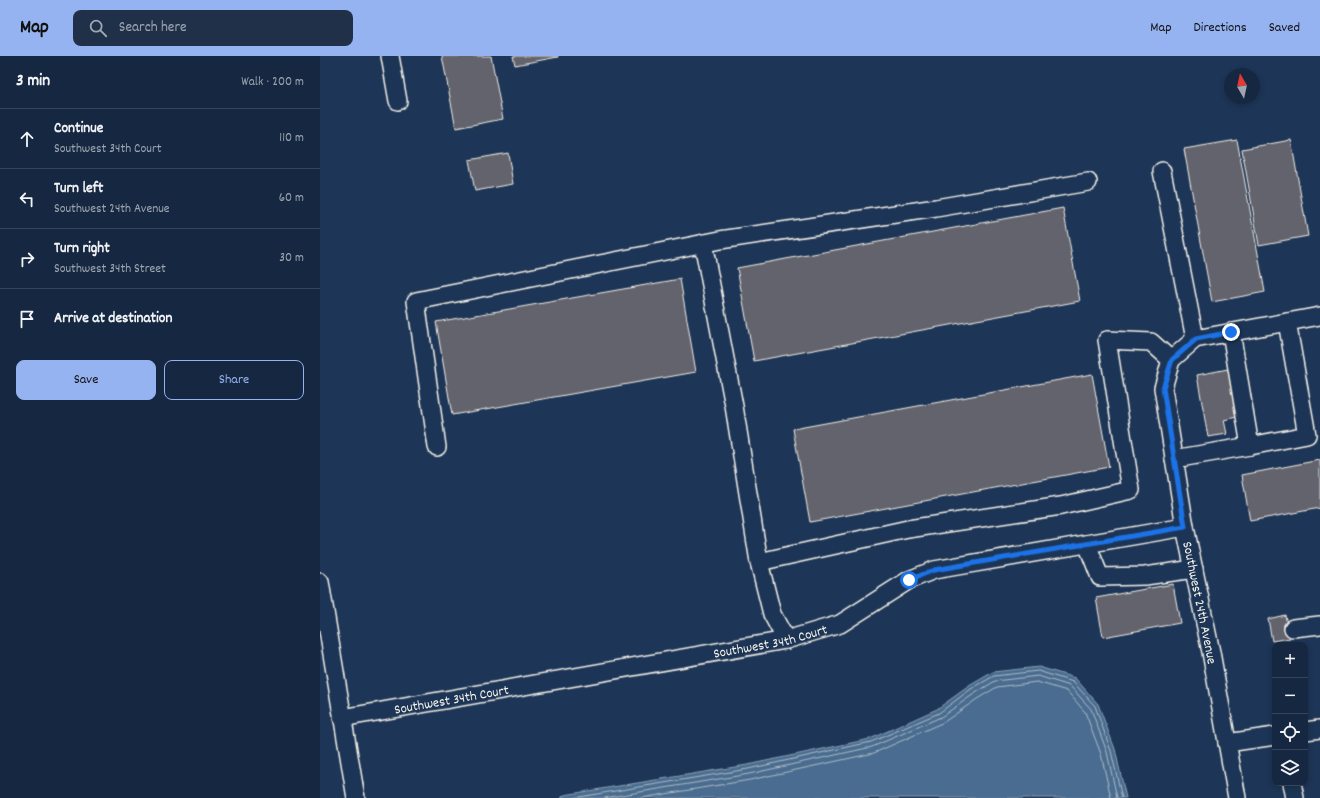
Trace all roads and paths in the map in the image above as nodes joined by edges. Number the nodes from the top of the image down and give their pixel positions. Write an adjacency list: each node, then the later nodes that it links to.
1 (390, 56): 2 (street)
2 (398, 102)
3 (1162, 171): 9 (street)
4 (1088, 182): 5 (street)
5 (703, 243): 12 (street); 16 (street)
6 (1320, 316): 7 (street)
7 (1286, 322): 8 (street); 11 (street)
8 (1231, 332): 9 (street); 11 (street)
9 (1196, 339): 10 (street)
10 (1172, 360): 13 (street, Southwest 24th Avenue); 16 (street)
11 (1250, 446): 13 (street)
12 (437, 447)
13 (1174, 459): 14 (street, Southwest 24th Avenue)
14 (1185, 527): 15 (street, Southwest 34th Court); 17 (street, Southwest 24th Avenue)
15 (1087, 544): 17 (street); 21 (street, Southwest 34th Court)
16 (759, 562): 21 (street)
17 (1194, 569): 26 (street, Southwest 24th Avenue)
18 (320, 582): 22 (street)
19 (1320, 625): 20 (street)
20 (1293, 628)
21 (786, 640): 22 (street, Southwest 34th Court)
22 (342, 718): 28 (street)
23 (1320, 729): 24 (street)
24 (1308, 731)
25 (1272, 737): 26 (street)
26 (1228, 744): 29 (street, Southwest 24th Avenue)
27 (1293, 786): 30 (street)
28 (356, 798)
29 (1238, 798)
30 (1295, 798)

